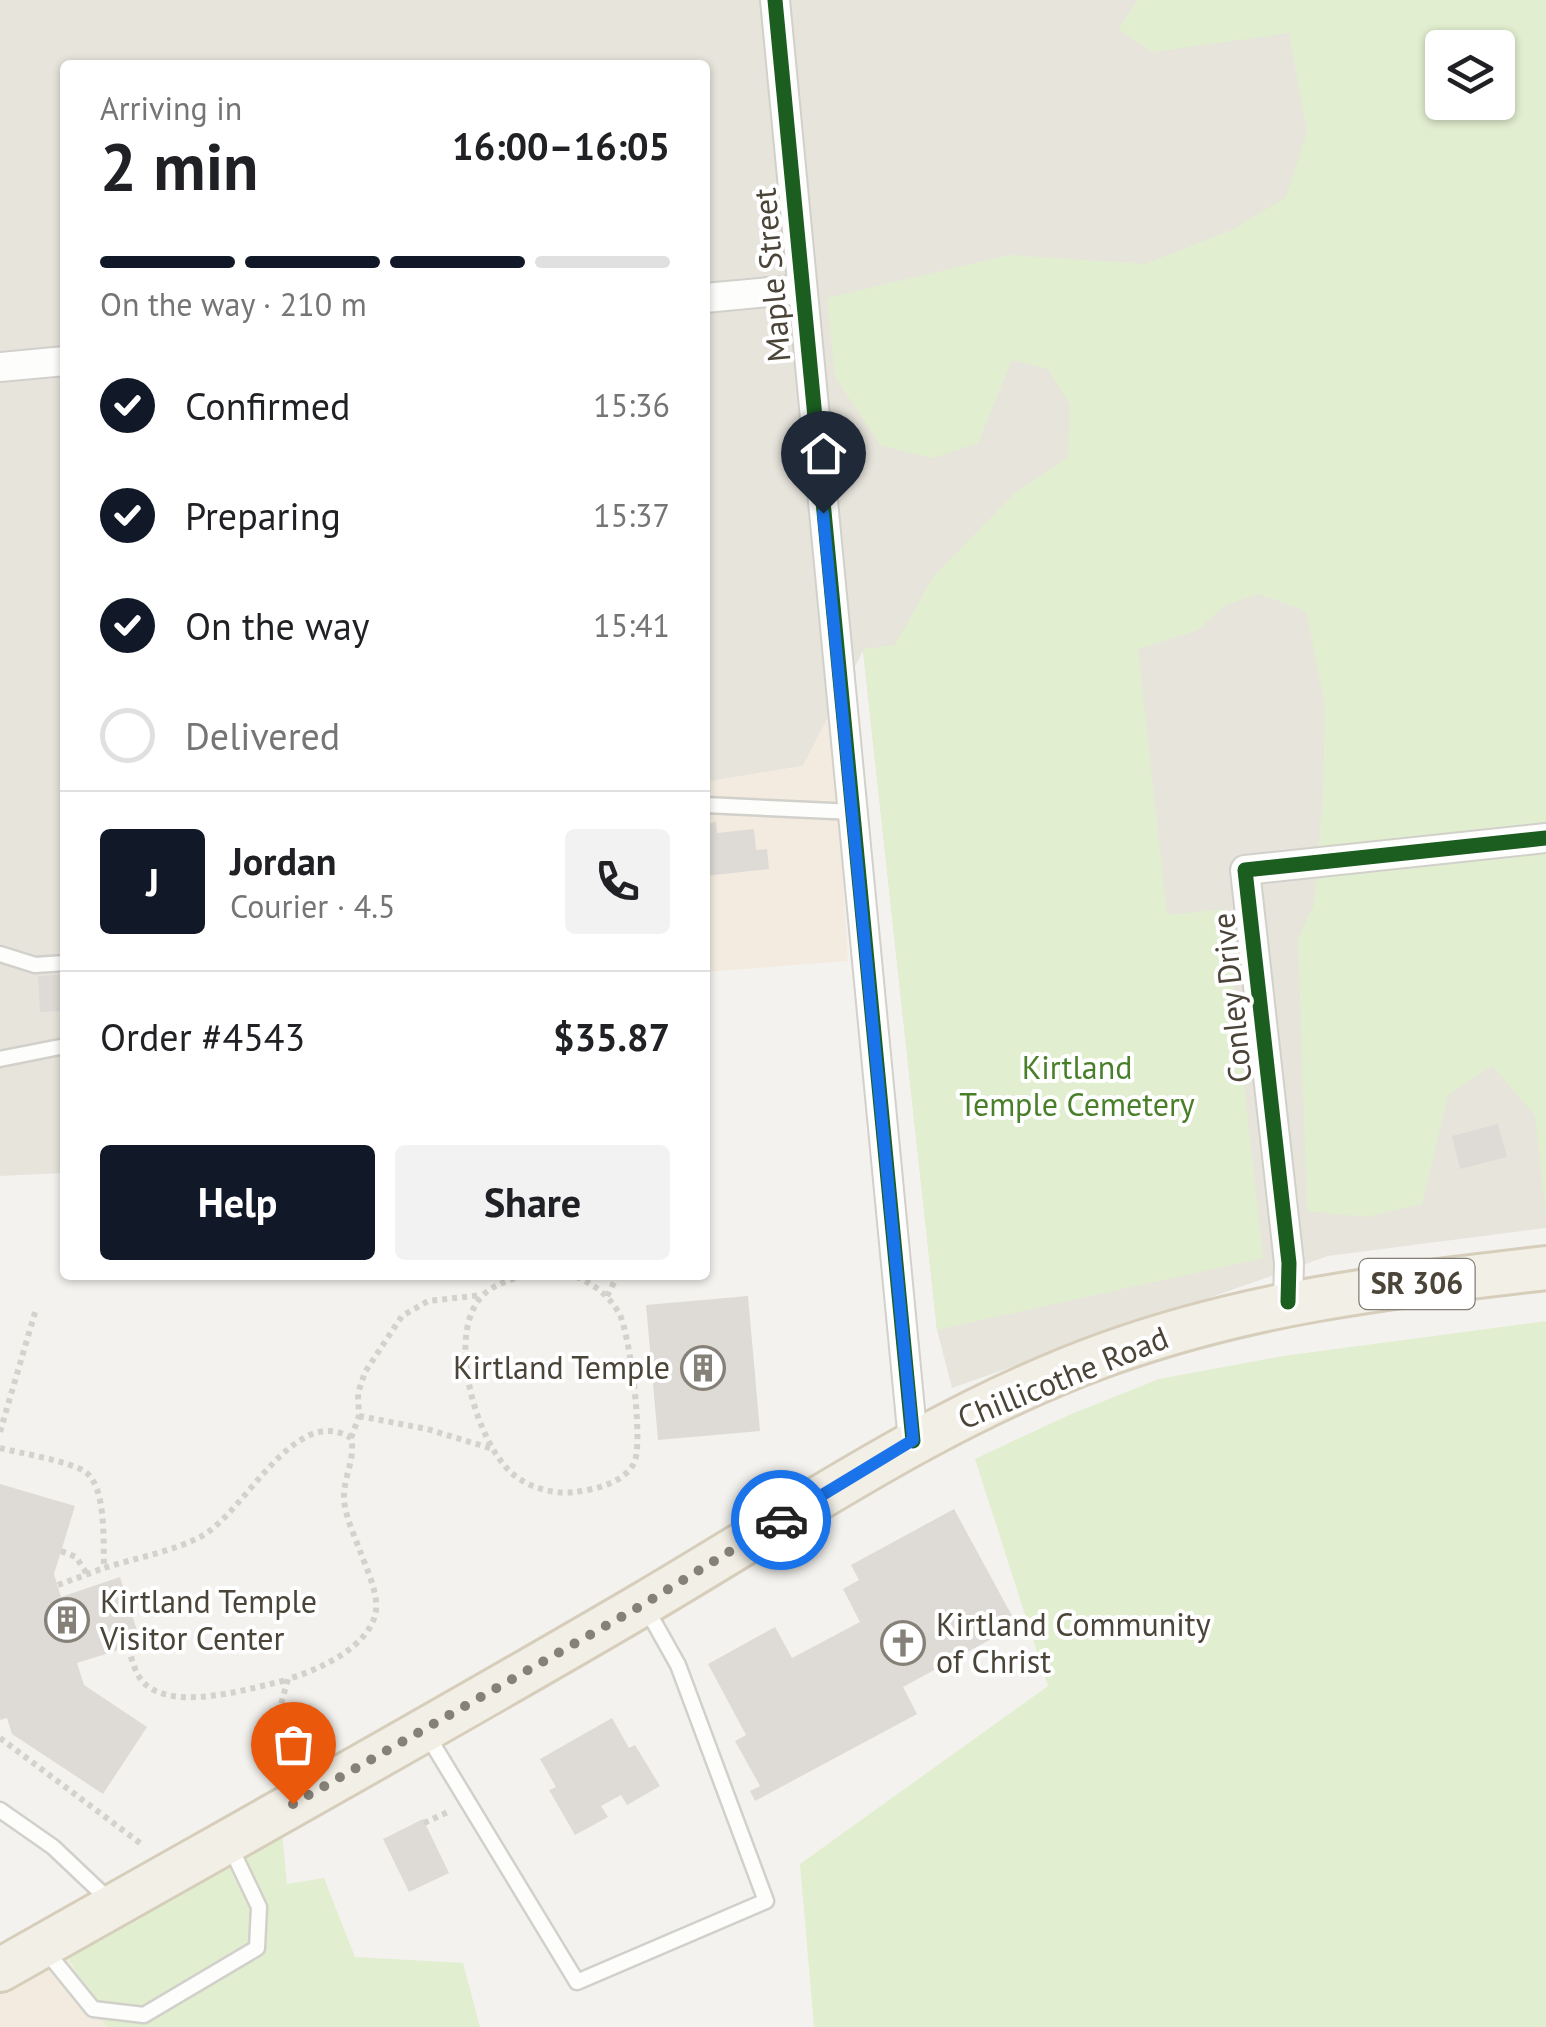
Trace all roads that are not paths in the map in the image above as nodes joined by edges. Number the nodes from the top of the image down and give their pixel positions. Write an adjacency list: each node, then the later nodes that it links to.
1 (775, 0): 2 (street, Maple Street)
2 (800, 289): 3 (street); 7 (street, Maple Street)
3 (710, 298)
4 (60, 362): 5 (street)
5 (0, 368)
6 (710, 804): 7 (lane)
7 (854, 812): 15 (street, Maple Street)
8 (1546, 838): 14 (street, Conley Drive)
9 (0, 954): 10 (lane)
10 (60, 963)
11 (60, 1047): 12 (lane)
12 (0, 1059)
13 (1546, 1268): 14 (main road, Chillicothe Road / SR 306)
14 (1288, 1302): 15 (main road, Chillicothe Road / SR 306)
15 (913, 1440): 16 (main road, Chillicothe Road / SR 306)
16 (644, 1604): 17 (main road, Chillicothe Road / SR 306); 17 (lane)
17 (424, 1729): 19 (main road, Chillicothe Road / SR 306)
18 (0, 1810): 20 (lane)
19 (227, 1841): 20 (main road, Chillicothe Road / SR 306); 21 (lane)
20 (114, 1905): 21 (main road, Chillicothe Road / SR 306)
21 (42, 1946): 22 (main road, Chillicothe Road / SR 306)
22 (0, 1970)

